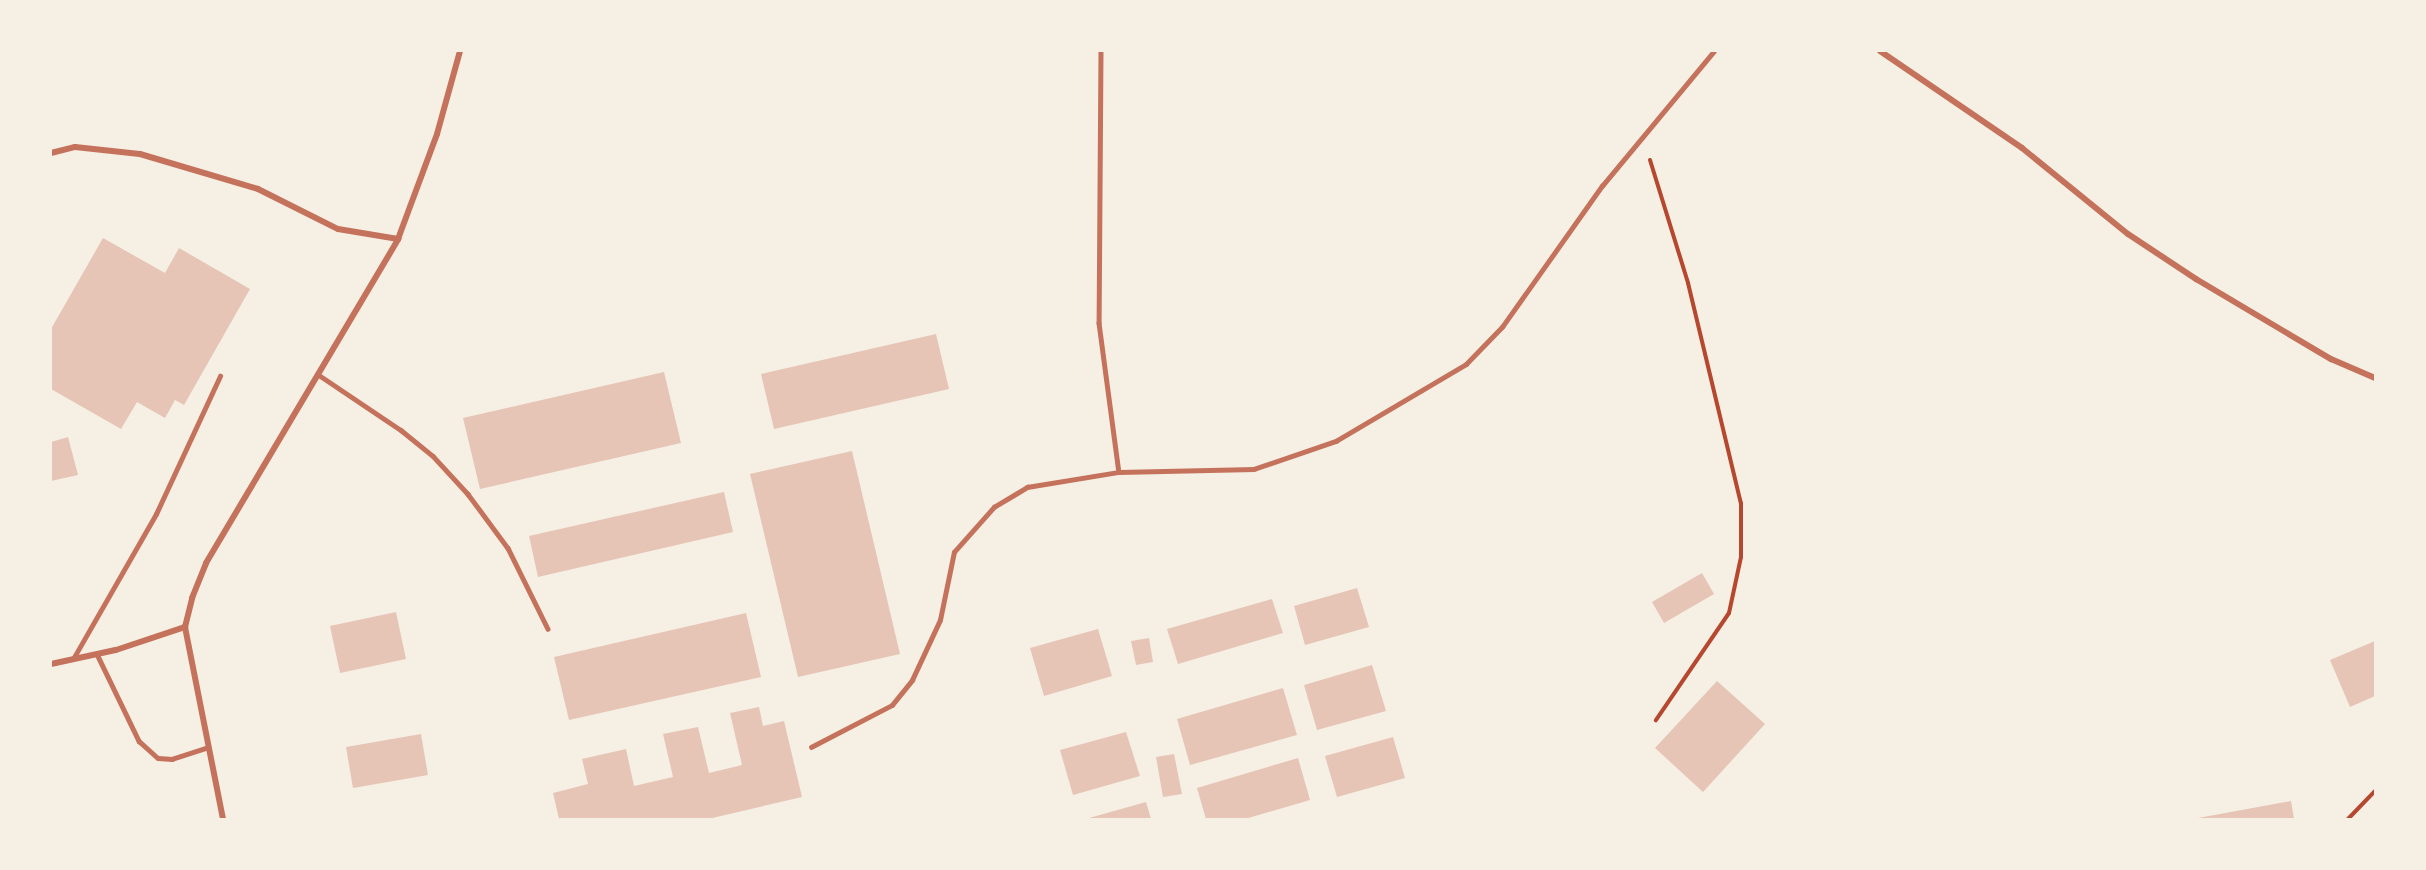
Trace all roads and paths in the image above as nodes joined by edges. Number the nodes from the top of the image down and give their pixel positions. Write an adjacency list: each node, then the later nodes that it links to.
1 (460, 51): 7 (street)
2 (1101, 51): 11 (lane)
3 (1714, 51): 5 (lane)
4 (1880, 51): 10 (street)
5 (1643, 136): 11 (lane); 17 (path)
6 (51, 153): 7 (street)
7 (398, 239): 8 (street)
8 (319, 375): 12 (street); 13 (lane)
9 (220, 376): 15 (lane)
10 (2375, 378)
11 (1119, 472): 18 (lane)
12 (185, 627): 14 (street); 19 (street)
13 (548, 630)
14 (97, 654): 15 (street); 19 (lane)
15 (73, 659): 16 (street)
16 (51, 664)
17 (1656, 720)
18 (811, 747)
19 (206, 748): 21 (street)
20 (2375, 791): 22 (path)
21 (223, 819)
22 (2348, 819)

